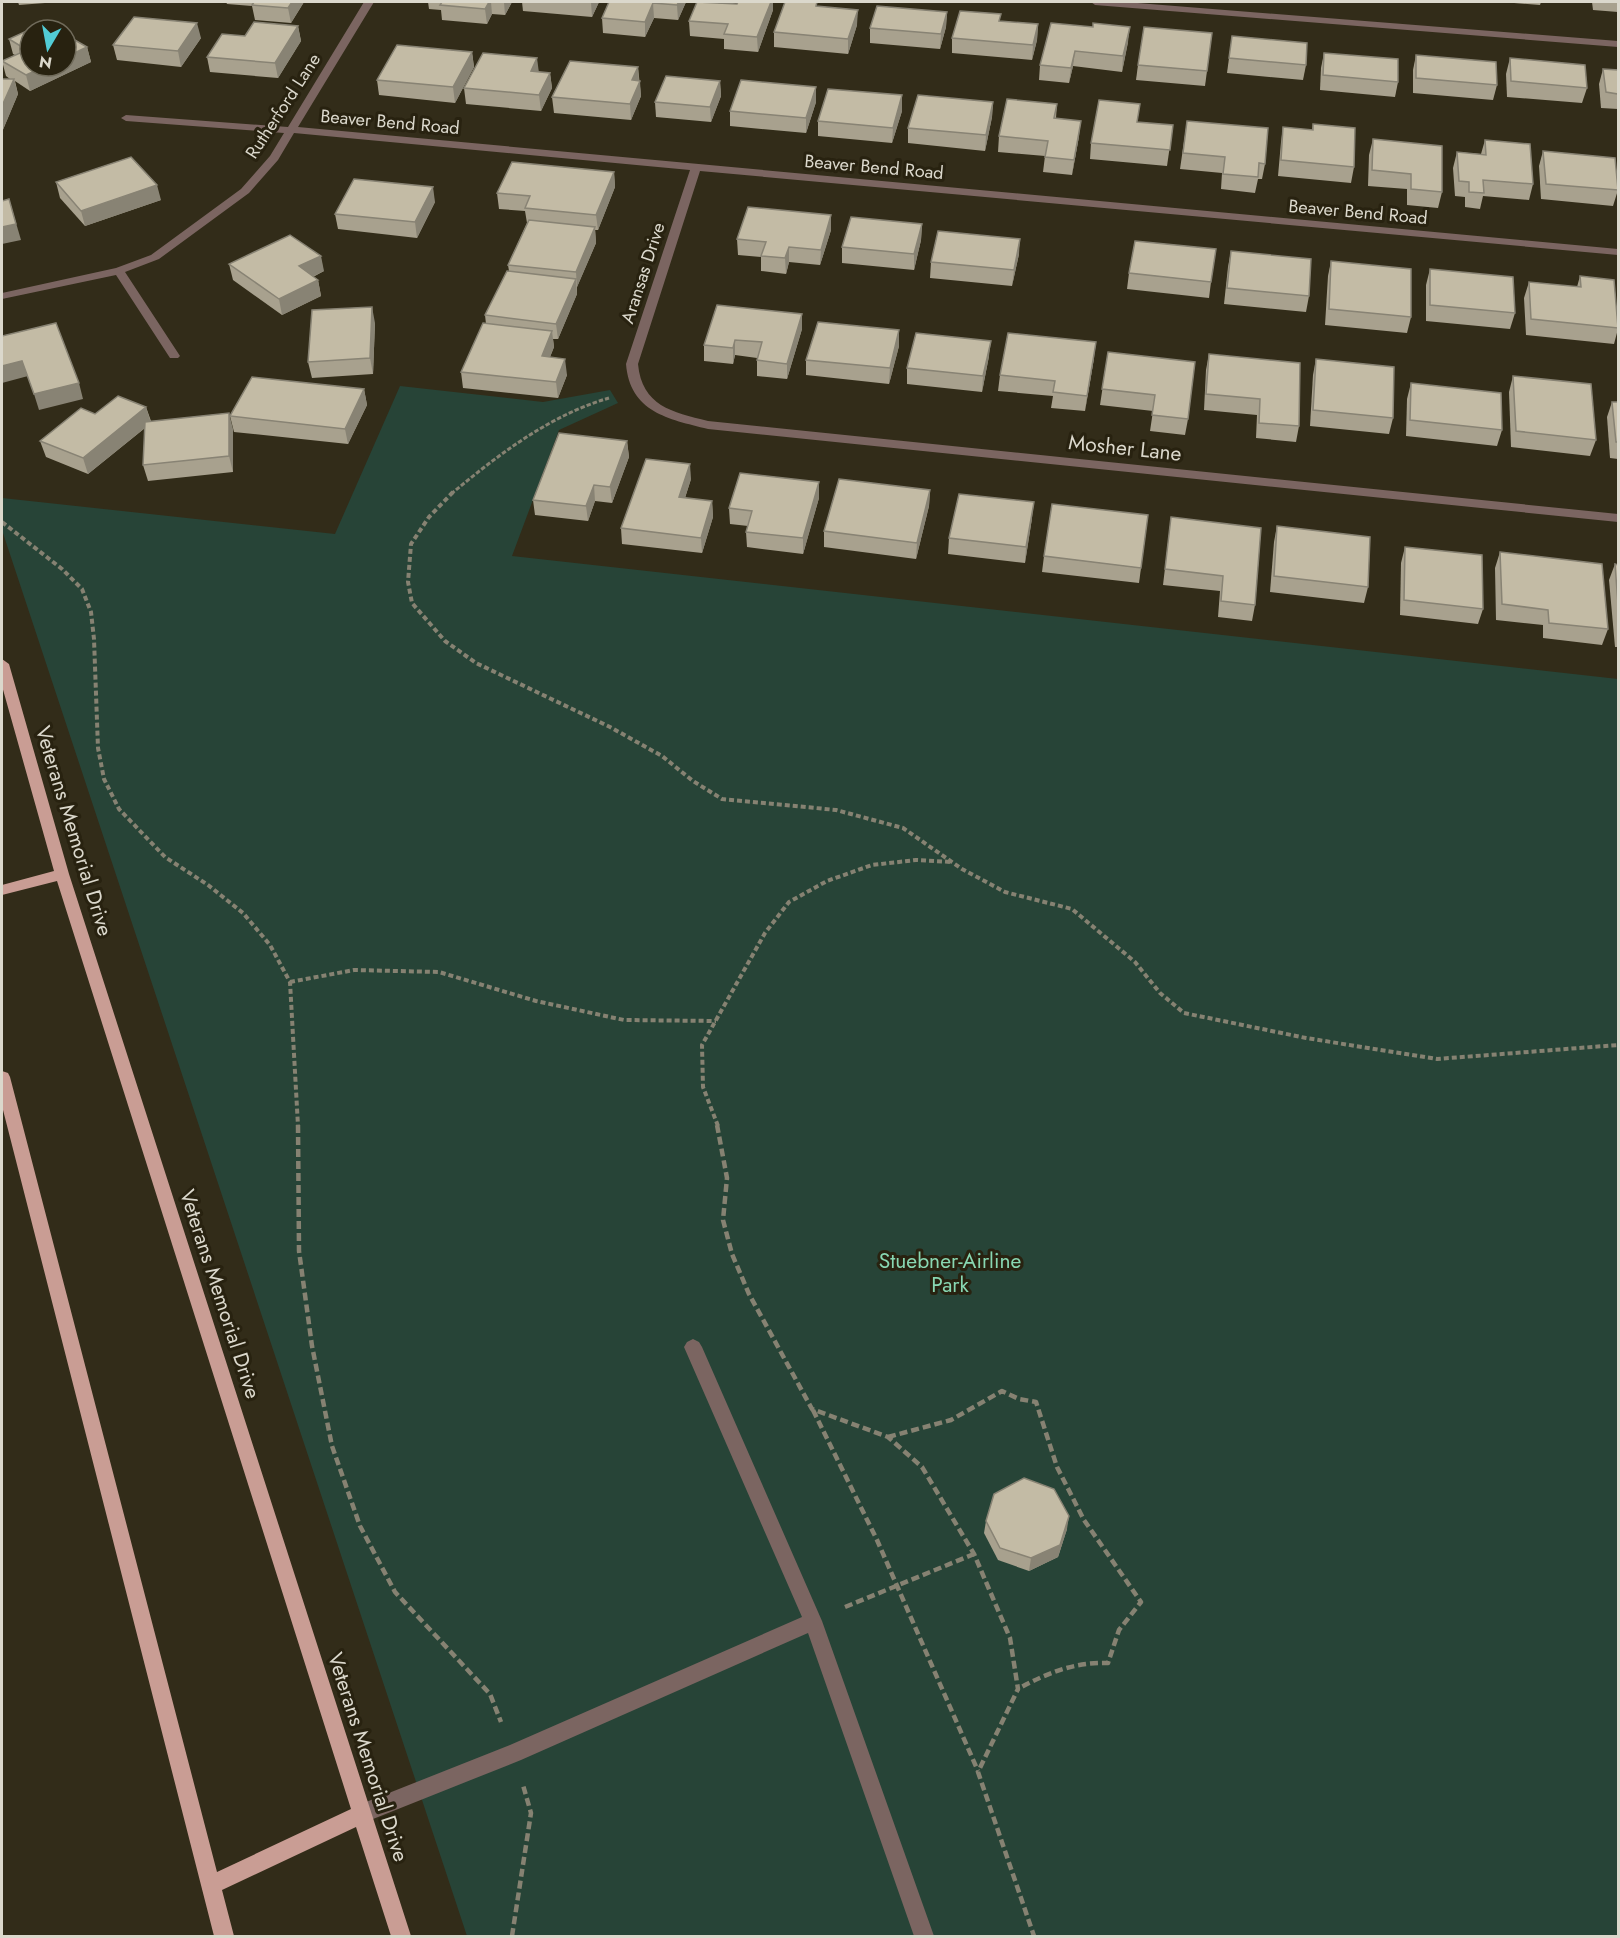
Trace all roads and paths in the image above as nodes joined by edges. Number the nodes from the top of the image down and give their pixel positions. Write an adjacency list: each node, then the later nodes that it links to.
1 (369, 2): 5 (street, Rutherford Lane)
2 (1095, 2): 3 (street)
3 (1618, 44)
4 (126, 118): 5 (street, Beaver Bend Road)
5 (292, 130): 6 (street, Beaver Bend Road); 8 (street, Rutherford Lane)
6 (696, 167): 7 (street, Beaver Bend Road); 11 (street, Aransas Drive)
7 (1618, 252)
8 (119, 271): 9 (street, Rutherford Lane); 10 (street)
9 (2, 296)
10 (174, 356)
11 (637, 391): 12 (street, Mosher Lane); 15 (path)
12 (1618, 518)
13 (2, 522): 18 (path)
14 (2, 664): 16 (main road, Veterans Memorial Drive)
15 (952, 862): 19 (path); 20 (path)
16 (62, 874): 17 (main road); 31 (main road, Veterans Memorial Drive)
17 (2, 890)
18 (290, 982): 19 (path); 29 (path)
19 (716, 1021): 23 (path)
20 (1618, 1045)
21 (2, 1077): 32 (main road)
22 (693, 1347): 27 (street)
23 (812, 1409): 24 (path); 26 (path)
24 (888, 1437): 25 (path); 28 (path)
25 (974, 1554): 26 (path); 28 (path)
26 (896, 1584): 27 (path); 30 (path)
27 (813, 1621): 29 (street); 36 (street)
28 (1018, 1689): 30 (path)
29 (514, 1753): 31 (street); 35 (path)
30 (978, 1772): 37 (path)
31 (363, 1813): 32 (main road); 34 (main road, Veterans Memorial Drive)
32 (211, 1885): 33 (main road)
33 (224, 1936)
34 (401, 1936)
35 (512, 1936)
36 (924, 1936)
37 (1034, 1936)

